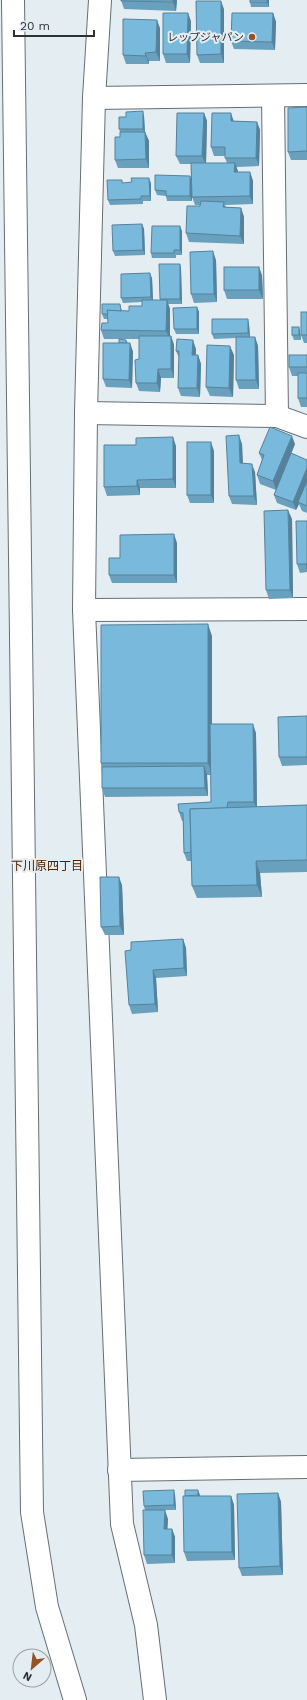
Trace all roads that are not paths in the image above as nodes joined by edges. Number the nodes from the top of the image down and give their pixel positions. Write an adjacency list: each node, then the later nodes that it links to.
1 (13, 0): 13 (street)
2 (100, 0): 5 (street)
3 (307, 95): 4 (street)
4 (273, 96): 5 (street); 7 (street)
5 (94, 98): 6 (street)
6 (86, 413): 7 (street); 10 (street)
7 (276, 416): 8 (street)
8 (307, 427)
9 (307, 609): 10 (street)
10 (84, 610): 12 (street)
11 (307, 1467): 12 (street)
12 (119, 1470): 14 (street)
13 (75, 1700)
14 (155, 1700)

